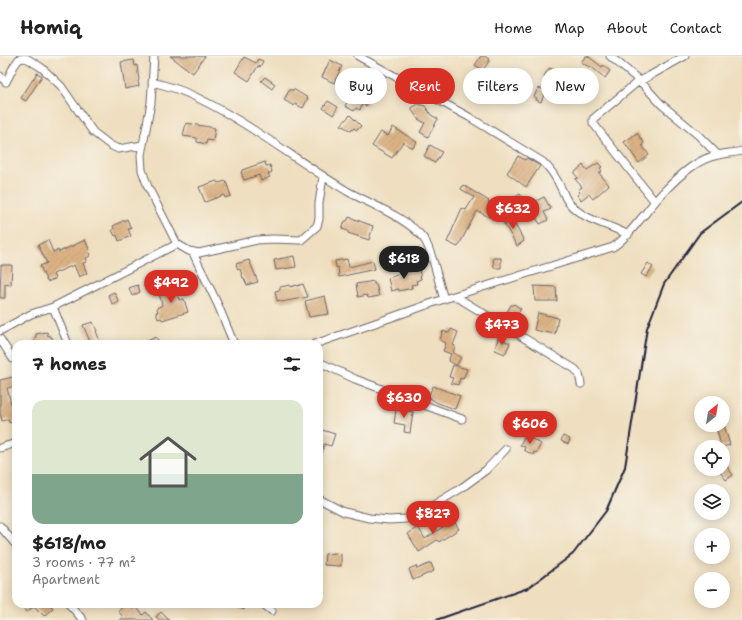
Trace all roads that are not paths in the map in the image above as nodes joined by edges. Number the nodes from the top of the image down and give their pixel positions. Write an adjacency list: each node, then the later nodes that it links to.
1 (154, 56): 7 (street)
2 (358, 56): 13 (street)
3 (610, 56): 6 (street)
4 (685, 56): 6 (street)
5 (0, 76): 8 (street)
6 (640, 81): 10 (street); 12 (street)
7 (152, 82): 8 (street); 11 (street)
8 (143, 145): 14 (street)
9 (742, 151): 10 (street)
10 (718, 155): 12 (street)
11 (324, 177): 15 (street); 17 (street)
12 (655, 202): 13 (street)
13 (628, 235): 16 (street)
14 (177, 244): 15 (street); 18 (street)
15 (193, 253): 22 (street)
16 (455, 296): 17 (street); 26 (street)
17 (444, 299): 23 (street)
18 (53, 307): 19 (street); 21 (street)
19 (0, 331)
20 (0, 339): 24 (street)
21 (66, 340)
22 (232, 340)
23 (323, 342)
24 (12, 357)
25 (323, 364): 27 (street)
26 (581, 384)
27 (462, 419)
28 (12, 444): 29 (street)
29 (0, 448)
30 (506, 449): 31 (street)
31 (323, 501)
32 (0, 526): 33 (street)
33 (12, 540)
34 (73, 608): 37 (street)
35 (268, 608): 36 (street)
36 (272, 611)
37 (84, 620)

